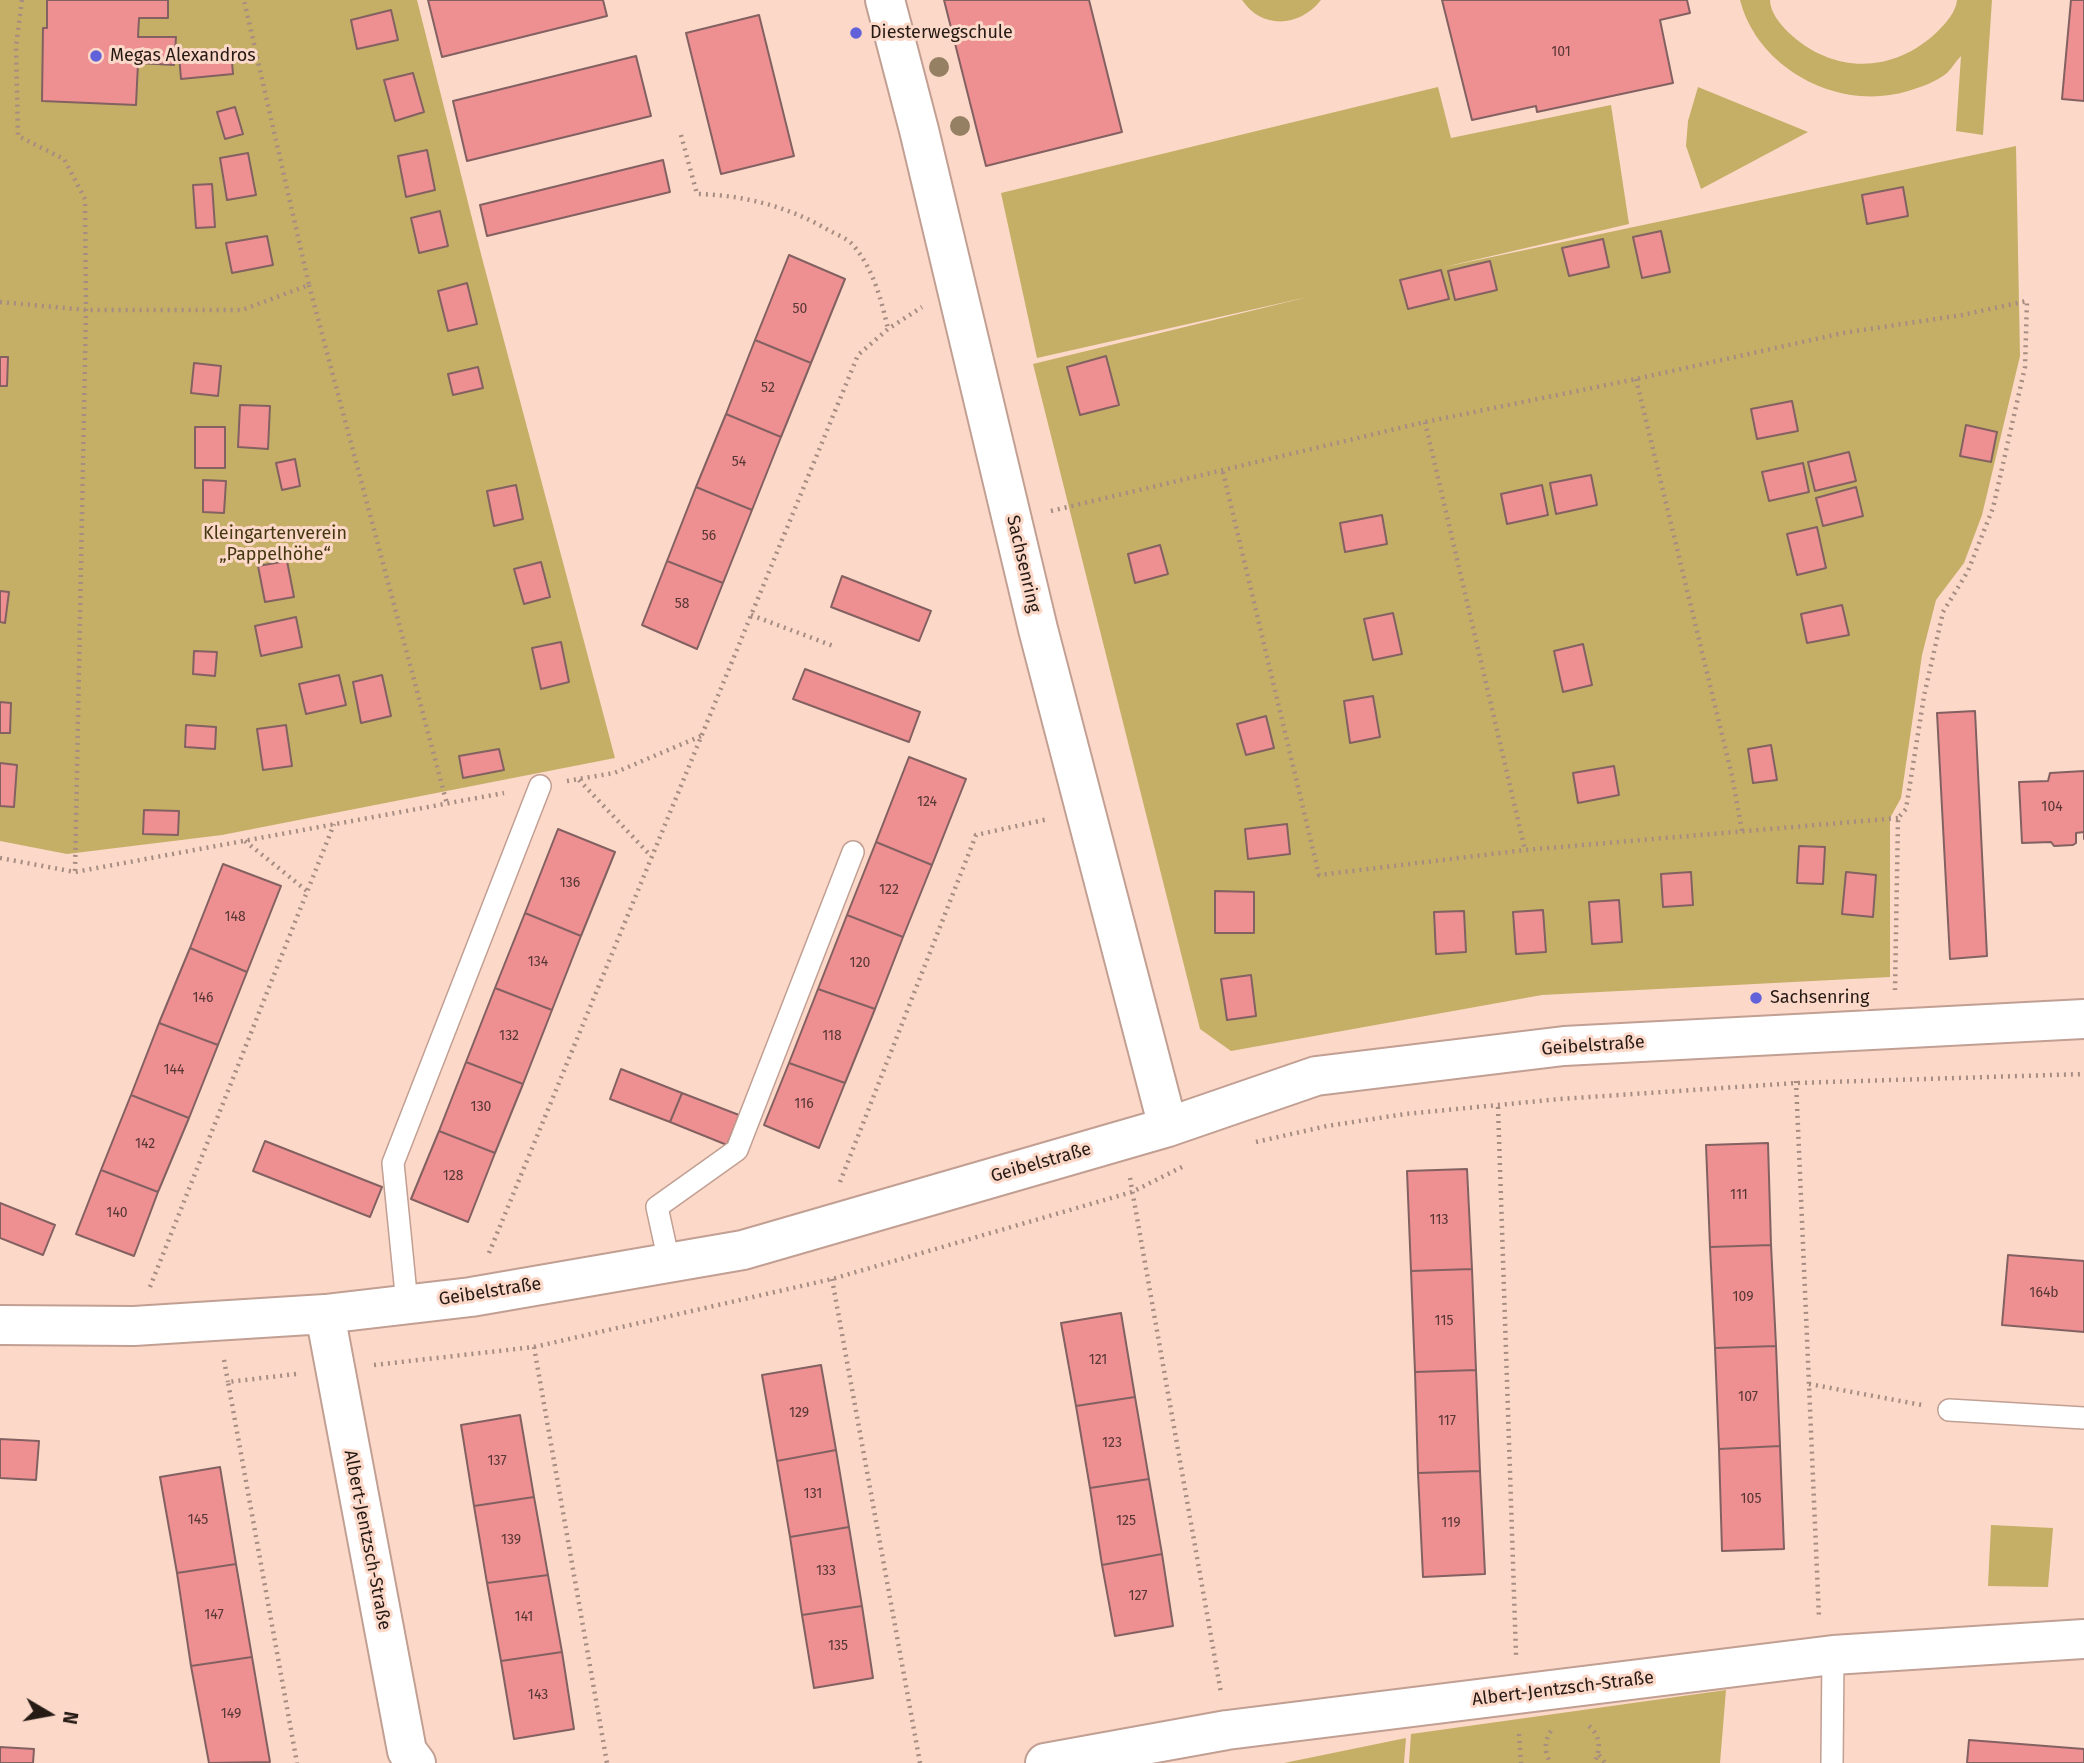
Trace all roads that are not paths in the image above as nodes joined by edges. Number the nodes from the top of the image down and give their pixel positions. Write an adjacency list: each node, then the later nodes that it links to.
1 (886, 0): 5 (street, Sachsenring)
2 (540, 786): 7 (lane)
3 (853, 852): 6 (lane)
4 (2084, 1019): 5 (street, Geibelstraße)
5 (1168, 1126): 6 (street, Geibelstraße)
6 (669, 1262): 7 (street, Geibelstraße)
7 (407, 1304): 8 (street, Geibelstraße)
8 (325, 1314): 9 (street, Geibelstraße); 14 (street, Albert-Jentzsch-Straße)
9 (0, 1325)
10 (1949, 1410): 11 (lane)
11 (2084, 1418)
12 (2084, 1639): 13 (street, Albert-Jentzsch-Straße)
13 (1827, 1656): 15 (street, Albert-Jentzsch-Straße); 16 (lane)
14 (416, 1763)
15 (1045, 1763)
16 (1832, 1763)

